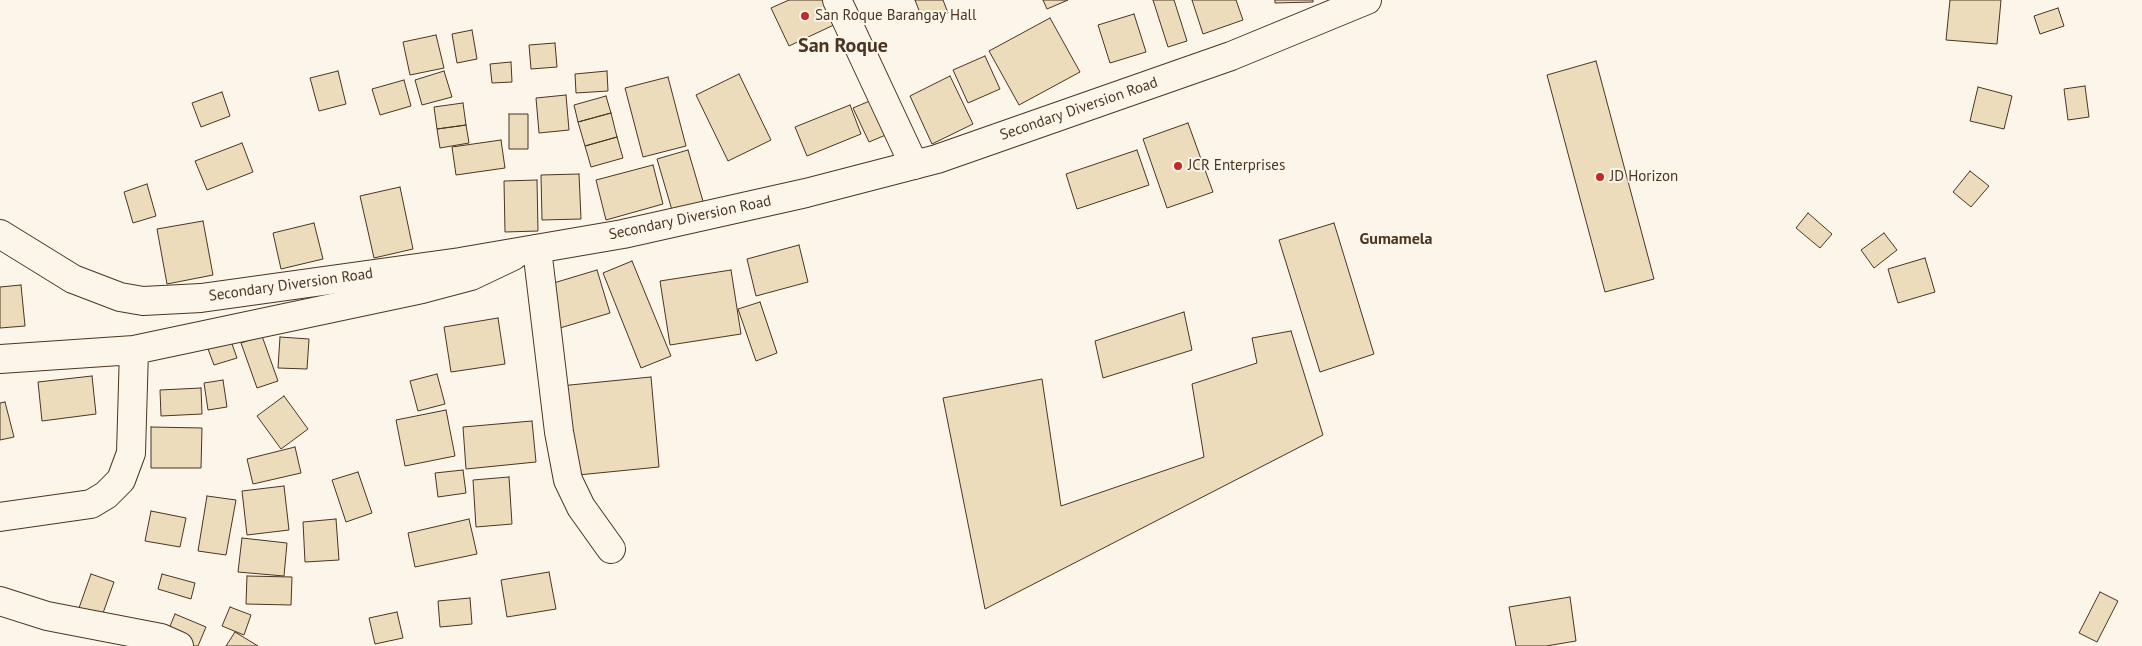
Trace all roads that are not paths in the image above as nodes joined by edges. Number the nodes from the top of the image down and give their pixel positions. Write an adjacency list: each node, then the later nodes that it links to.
1 (837, 0): 3 (main road)
2 (1368, 0): 3 (main road, Secondary Diversion Road)
3 (914, 165): 5 (main road, Secondary Diversion Road)
4 (3, 236): 5 (main road, Secondary Diversion Road)
5 (529, 250): 6 (main road); 9 (main road)
6 (134, 350): 7 (main road); 8 (main road)
7 (0, 358)
8 (0, 517)
9 (610, 549)
10 (0, 601): 11 (main road)
11 (179, 646)

